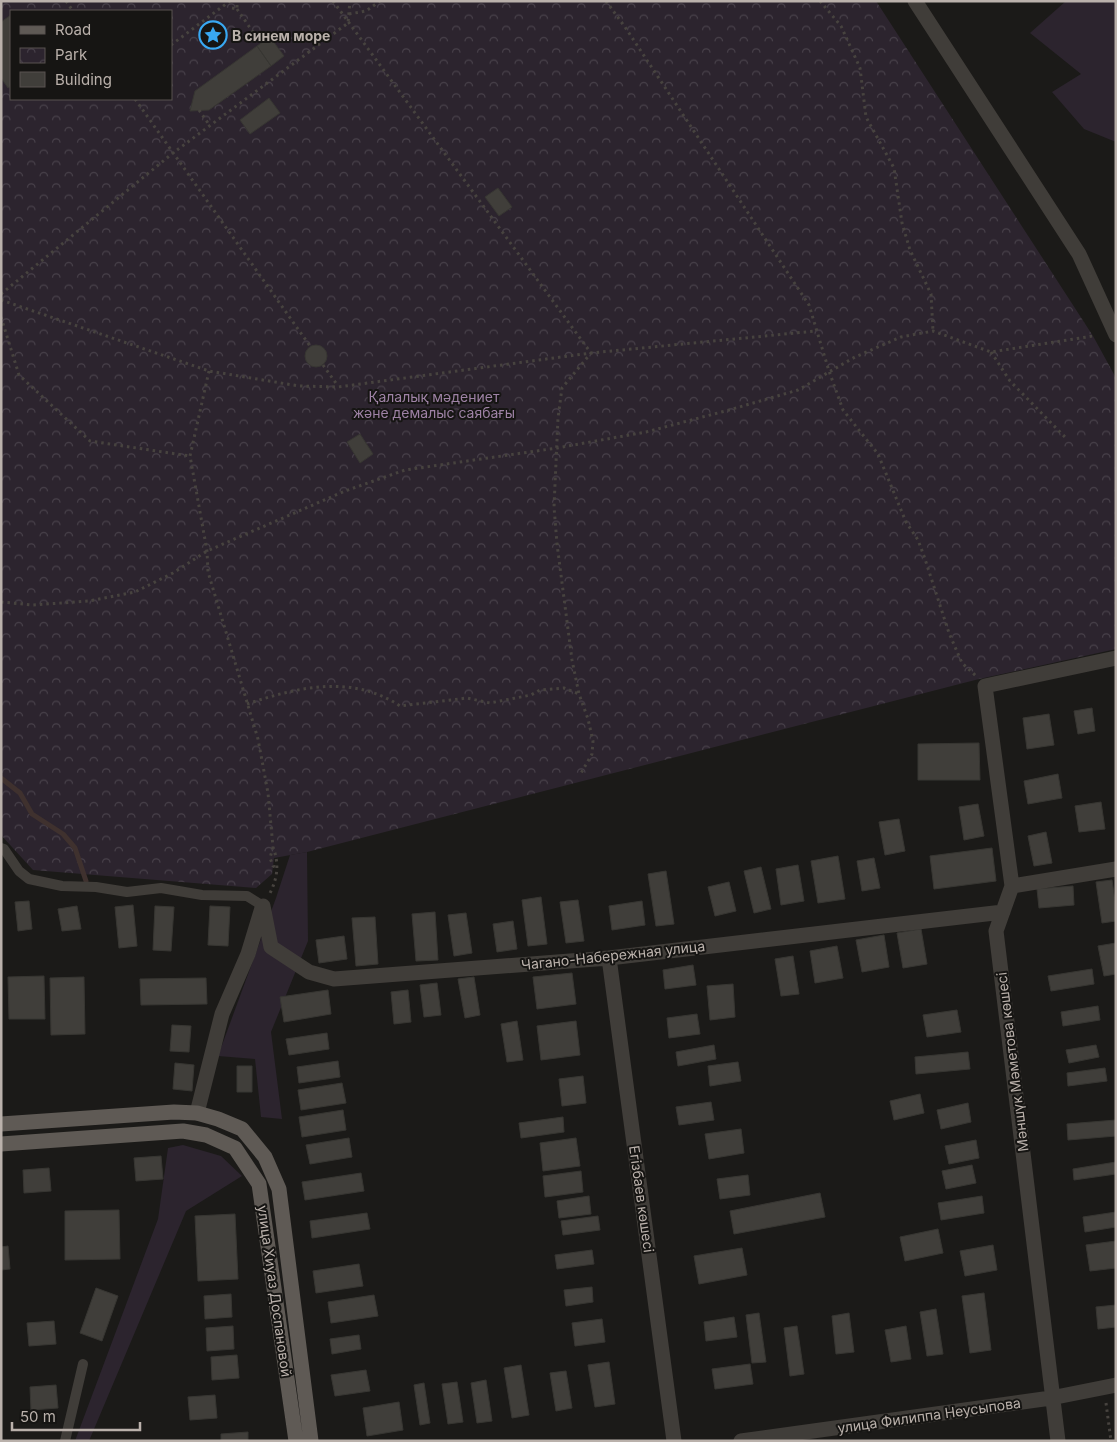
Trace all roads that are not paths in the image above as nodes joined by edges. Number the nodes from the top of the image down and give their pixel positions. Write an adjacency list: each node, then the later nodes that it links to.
1 (915, 1): 2 (street)
2 (1116, 335)
3 (1116, 658): 6 (street, Мәншүк Мәметова көшесі)
4 (1, 848): 7 (lane)
5 (1116, 869): 6 (street)
6 (1012, 886): 8 (street, Мәншүк Мәметова көшесі)
7 (263, 906): 9 (street, Чагано-Набережная улица); 10 (street)
8 (1003, 912): 9 (street, Чагано-Набережная улица); 15 (street, Мәншүк Мәметова көшесі)
9 (609, 958): 19 (street, Егізбаев көшесі)
10 (197, 1113): 11 (main road, улица Хиуаз Доспановой); 18 (main road, улица Хиуаз Доспановой)
11 (1, 1124)
12 (1, 1144): 17 (main road, улица Хиуаз Доспановой)
13 (83, 1364): 16 (lane)
14 (1110, 1386): 15 (street, улица Филиппа Неусыпова)
15 (1051, 1398): 20 (street, улица Филиппа Неусыпова); 21 (street, Мәншүк Мәметова көшесі)
16 (65, 1441)
17 (296, 1441)
18 (311, 1441)
19 (674, 1441)
20 (741, 1441)
21 (1058, 1441)

